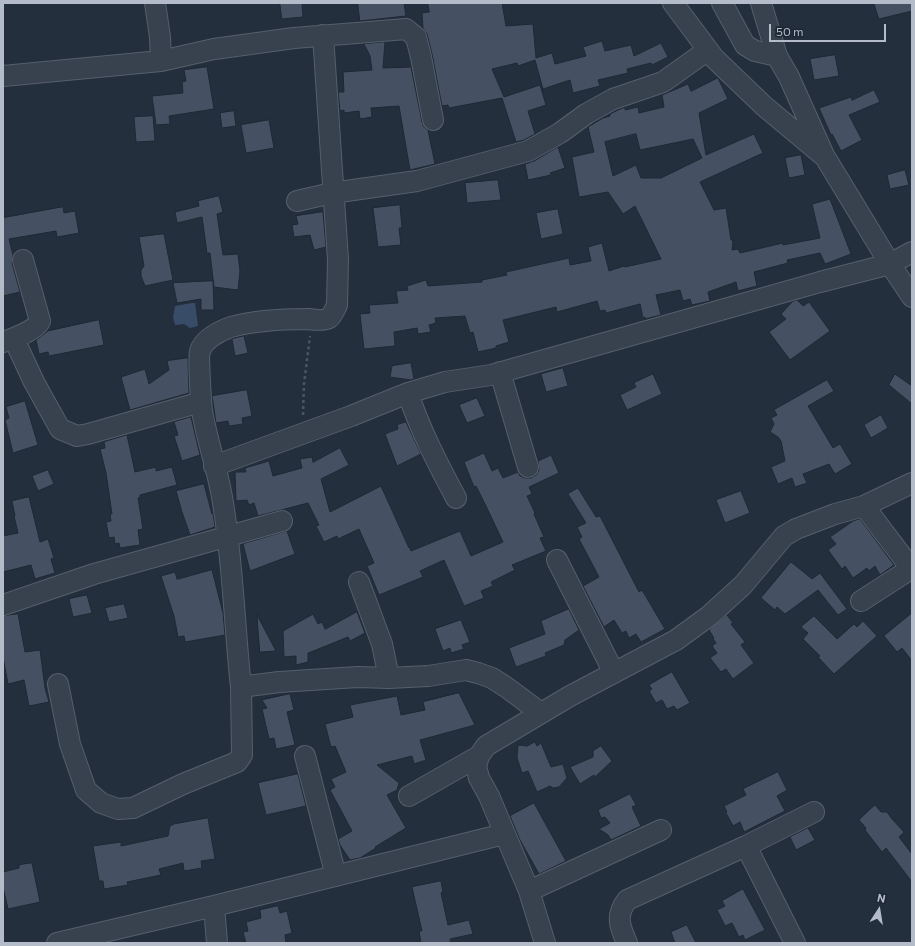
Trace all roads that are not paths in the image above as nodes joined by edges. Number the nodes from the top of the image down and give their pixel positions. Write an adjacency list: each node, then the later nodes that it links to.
1 (155, 3): 8 (street)
2 (673, 3): 6 (street)
3 (722, 3): 7 (street)
4 (761, 3): 7 (street)
5 (323, 34): 8 (street); 10 (street); 12 (street)
6 (708, 50): 11 (street); 12 (street)
7 (777, 56): 11 (street)
8 (161, 61): 9 (street)
9 (3, 76)
10 (433, 120)
11 (825, 157): 16 (street)
12 (332, 193): 13 (street); 21 (street)
13 (297, 201)
14 (912, 252): 16 (street)
15 (23, 260): 18 (street)
16 (890, 264): 17 (street); 19 (street)
17 (912, 297)
18 (9, 340): 21 (street)
19 (500, 372): 20 (street); 23 (street)
20 (408, 393): 22 (street); 25 (street)
21 (201, 402): 22 (street)
22 (214, 466): 28 (street)
23 (528, 467)
24 (912, 483): 26 (street)
25 (456, 498)
26 (864, 506): 31 (street); 33 (street)
27 (282, 521): 28 (street)
28 (228, 536): 32 (street); 36 (street)
29 (557, 560): 33 (street)
30 (359, 582): 34 (street)
31 (861, 601)
32 (3, 605)
33 (614, 673): 37 (street)
34 (388, 678): 36 (street); 37 (street)
35 (58, 684): 36 (street)
36 (241, 686)
37 (541, 713): 39 (street)
38 (305, 756): 45 (street)
39 (479, 756): 40 (street); 43 (street)
40 (409, 796)
41 (814, 812): 44 (street)
42 (661, 830): 46 (street)
43 (504, 834): 45 (street); 46 (street)
44 (746, 846): 51 (street); 52 (street)
45 (336, 876): 47 (street)
46 (529, 892): 50 (street)
47 (214, 906): 48 (street); 49 (street)
48 (57, 943)
49 (217, 943)
50 (545, 943)
51 (627, 943)
52 (795, 943)

